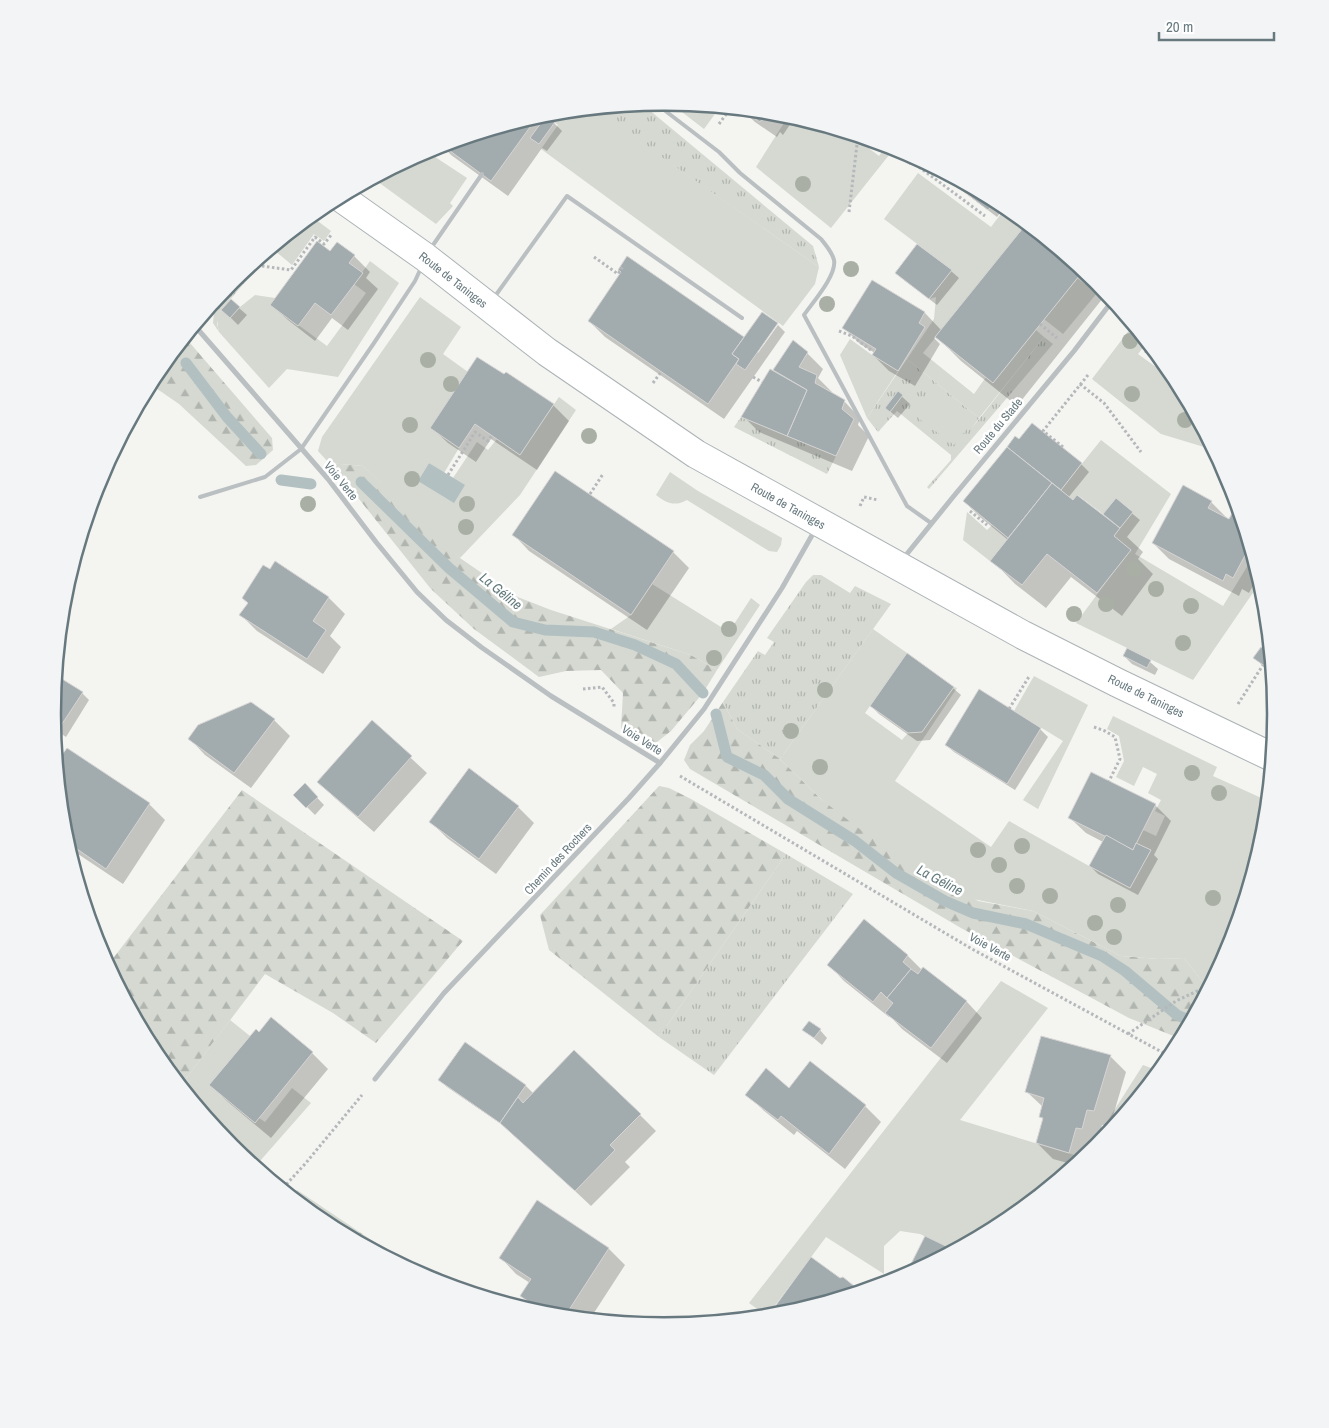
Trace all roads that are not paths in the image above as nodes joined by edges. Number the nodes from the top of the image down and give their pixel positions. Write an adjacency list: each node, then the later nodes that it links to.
1 (665, 111): 12 (lane)
2 (482, 174): 4 (lane)
3 (347, 202): 4 (main road, Route de Taninges)
4 (425, 257): 5 (main road, Route de Taninges); 9 (lane)
5 (487, 306): 7 (lane); 11 (main road, Route de Taninges)
6 (1109, 306): 12 (street, Route du Stade)
7 (742, 318)
8 (199, 331): 9 (street, Voie Verte)
9 (301, 449): 10 (lane); 15 (street, Voie Verte)
10 (200, 497)
11 (819, 523): 13 (main road, Route de Taninges); 15 (street, Chemin des Rochers)
12 (932, 523): 13 (street, Route du Stade)
13 (898, 566): 14 (main road, Route de Taninges)
14 (1266, 754)
15 (660, 763): 16 (street, Chemin des Rochers)
16 (375, 1079)

